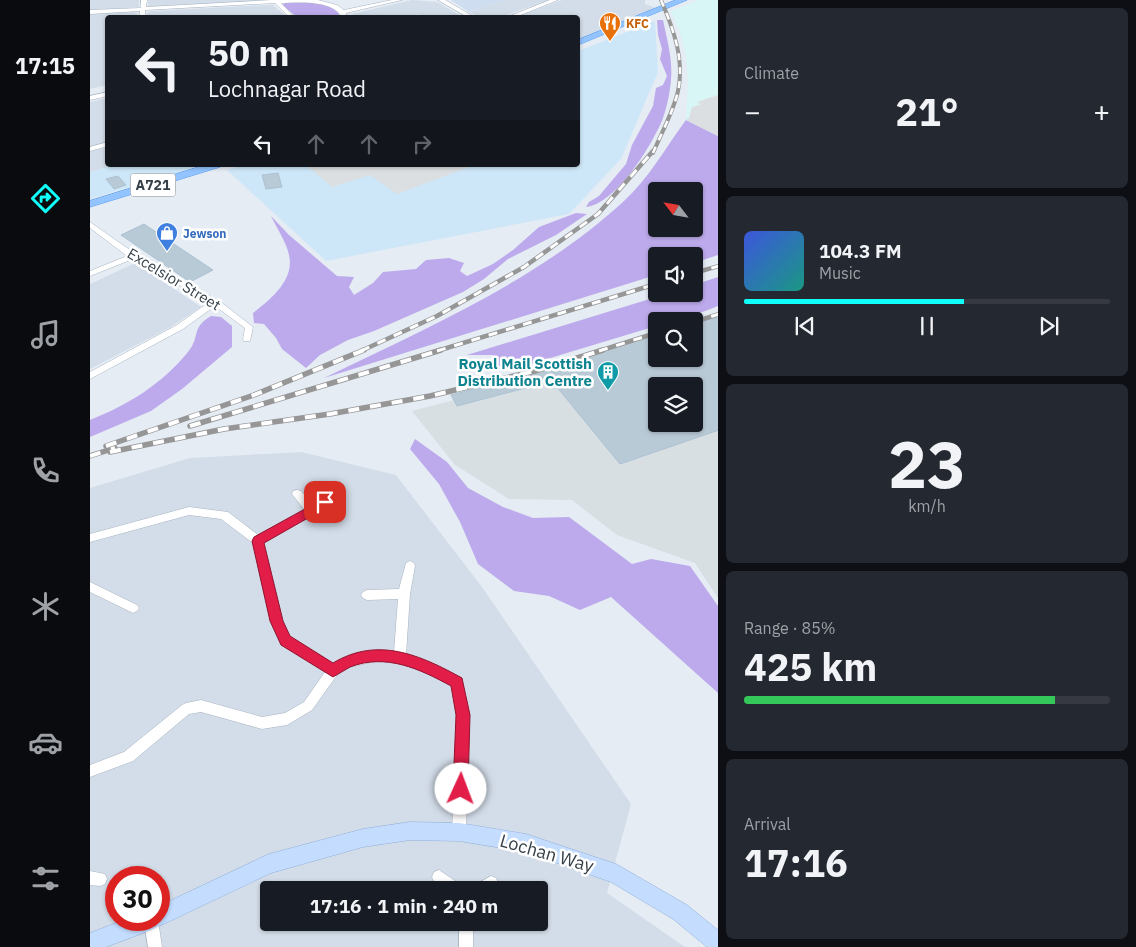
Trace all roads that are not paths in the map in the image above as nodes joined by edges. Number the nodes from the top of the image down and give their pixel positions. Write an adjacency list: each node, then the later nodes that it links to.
1 (144, 0): 9 (street)
2 (399, 0): 13 (street)
3 (441, 0): 14 (street)
4 (555, 0): 15 (street)
5 (683, 0): 16 (main road)
6 (275, 1): 8 (street); 9 (street); 12 (street)
7 (346, 4): 8 (street)
8 (336, 6): 13 (street)
9 (143, 9): 10 (street); 11 (street)
10 (90, 12)
11 (142, 15)
12 (290, 15)
13 (344, 15)
14 (468, 15)
15 (515, 15)
16 (580, 42)
17 (105, 95): 18 (street)
18 (90, 98)
19 (105, 145): 20 (street)
20 (90, 149)
21 (210, 167): 22 (main road, A721)
22 (90, 204)
23 (90, 224): 24 (street, Excelsior Street)
24 (132, 256): 25 (street); 26 (street, Excelsior Street)
25 (90, 274)
26 (215, 302): 27 (street, Excelsior Street); 28 (street)
27 (247, 339)
28 (90, 376)
29 (297, 494): 31 (street)
30 (338, 494): 31 (street)
31 (311, 511): 33 (street)
32 (90, 538): 33 (street)
33 (258, 541): 40 (street)
34 (410, 566): 36 (street)
35 (90, 587): 38 (street)
36 (404, 594): 37 (street); 39 (street)
37 (366, 595)
38 (133, 608)
39 (400, 658): 40 (street); 42 (street)
40 (333, 670): 41 (street)
41 (90, 771)
42 (459, 832): 45 (street, Lochan Way); 50 (street, Lochan Way)
43 (439, 877): 44 (street)
44 (444, 881)
45 (170, 911)
46 (122, 931): 49 (street)
47 (153, 931): 51 (street)
48 (466, 931): 52 (street)
49 (90, 943)
50 (718, 944)
51 (155, 947)
52 (466, 947)

